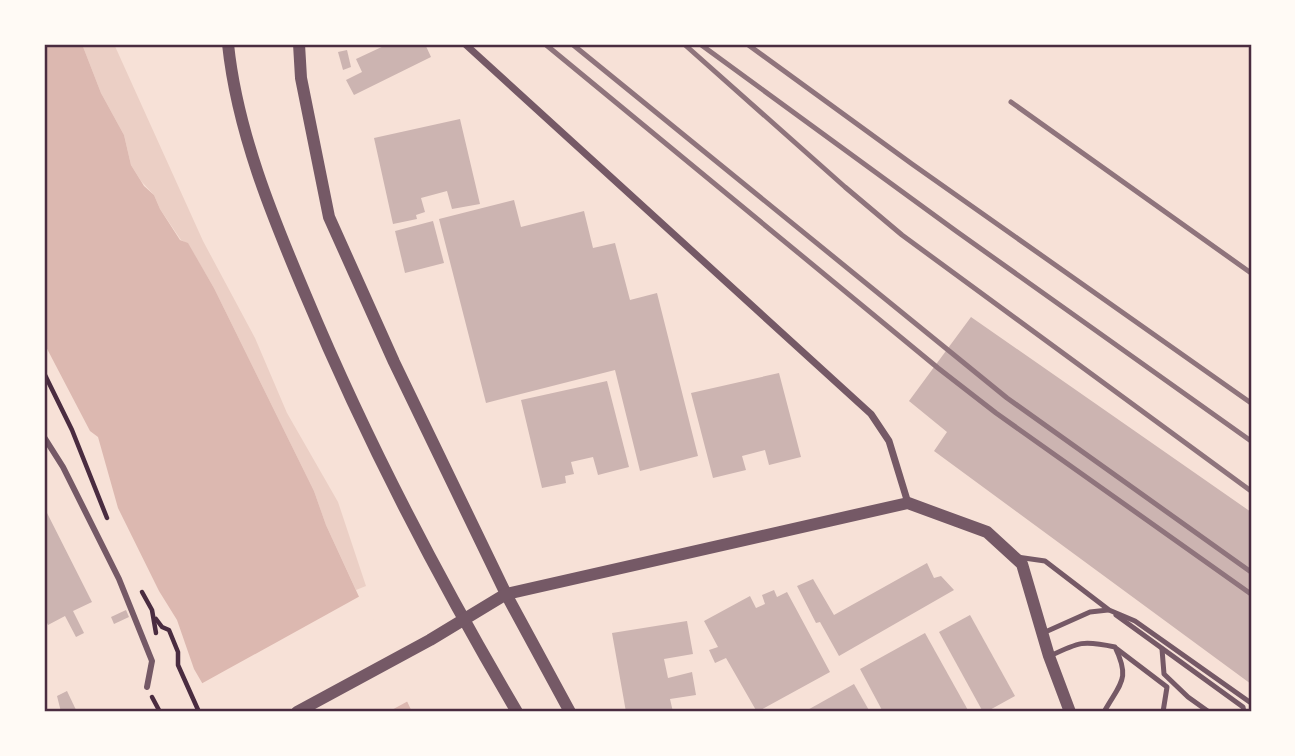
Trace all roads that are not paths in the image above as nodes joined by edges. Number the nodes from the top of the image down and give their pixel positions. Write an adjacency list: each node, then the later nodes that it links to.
1 (228, 44): 9 (street)
2 (299, 44): 7 (street)
3 (465, 44): 5 (street)
4 (44, 437): 14 (street)
5 (908, 503): 6 (street); 7 (street)
6 (1014, 556): 8 (lane); 10 (street)
7 (506, 594): 9 (street); 18 (street)
8 (1109, 610): 10 (lane); 12 (lane); 15 (lane)
9 (463, 620): 16 (street); 17 (street)
10 (1043, 633): 13 (street)
11 (1115, 648): 13 (lane); 20 (lane); 21 (lane)
12 (1163, 649): 22 (lane); 23 (lane)
13 (1049, 656): 19 (street)
14 (147, 687)
15 (1251, 703)
16 (296, 712)
17 (517, 712)
18 (570, 712)
19 (1070, 712)
20 (1104, 712)
21 (1163, 712)
22 (1209, 712)
23 (1244, 712)

